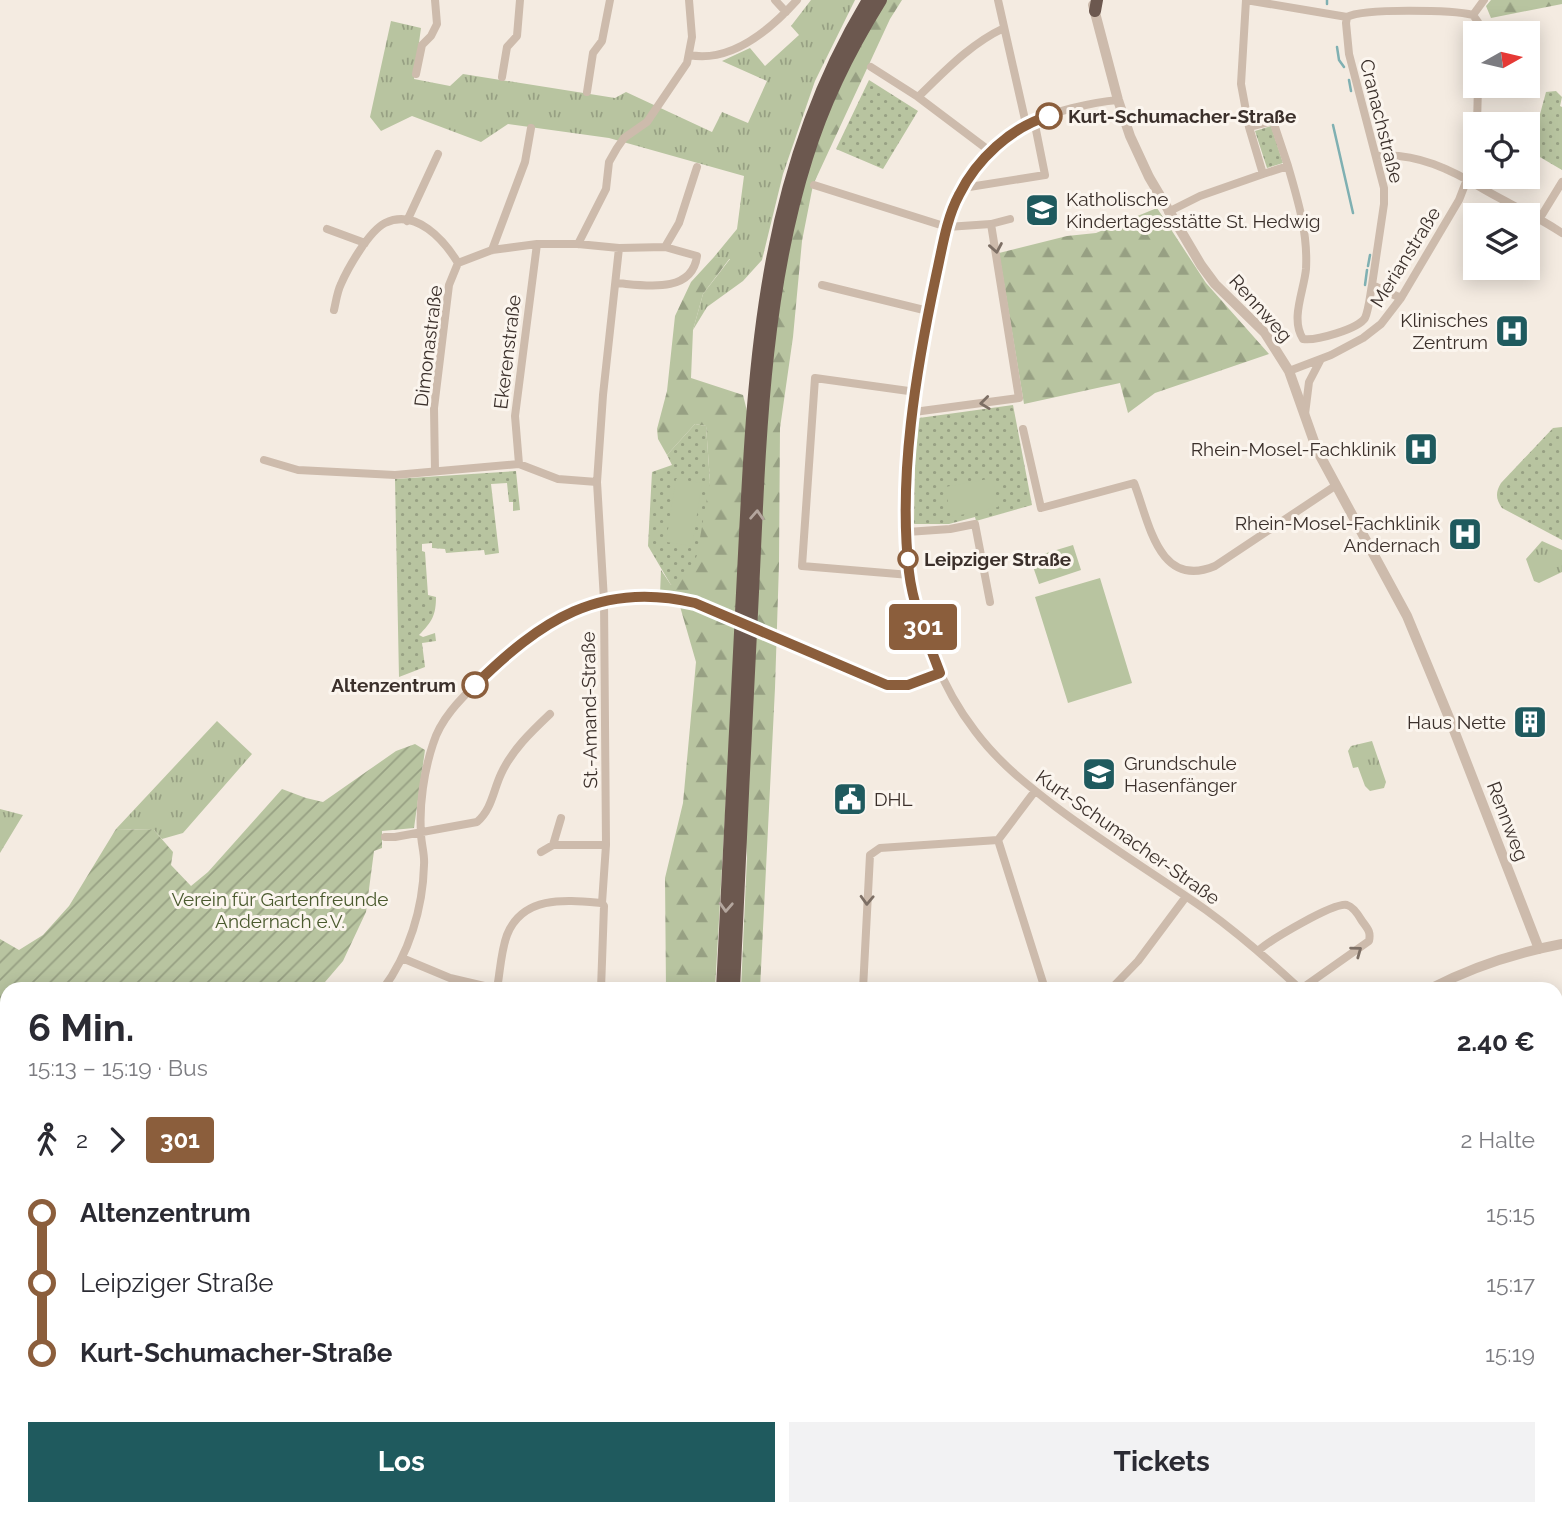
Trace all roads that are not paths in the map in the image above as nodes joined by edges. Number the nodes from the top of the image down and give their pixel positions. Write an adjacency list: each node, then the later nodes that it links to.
1 (435, 0): 20 (street)
2 (520, 0): 21 (street)
3 (610, 0): 22 (street)
4 (688, 0): 18 (street)
5 (775, 0): 13 (street)
6 (797, 0): 13 (street)
7 (868, 0): 97 (highway, one-way to 97)
8 (881, 0): 98 (highway, one-way to 8)
9 (998, 0): 17 (street)
10 (1246, 0): 15 (street); 26 (street)
11 (1484, 0): 14 (street)
12 (1095, 4): 24 (street, Rennweg)
13 (786, 12): 18 (street)
14 (1473, 15): 15 (street); 16 (street)
15 (1347, 17): 30 (street, Cranachstraße)
16 (1477, 21)
17 (1004, 28): 23 (street); 25 (street)
18 (690, 55): 51 (street)
19 (871, 66): 23 (street)
20 (416, 75)
21 (502, 77)
22 (587, 92)
23 (918, 97): 28 (street)
24 (1118, 100): 25 (street, Kurt-Schumacher-Straße); 41 (street, Rennweg)
25 (1030, 122): 28 (street, Kurt-Schumacher-Straße); 37 (street)
26 (1249, 127): 31 (street); 33 (street)
27 (531, 128): 54 (street)
28 (991, 152): 37 (street, Kurt-Schumacher-Straße)
29 (438, 154): 44 (street)
30 (1377, 156): 34 (street); 58 (street, Cranachstraße)
31 (1288, 166): 33 (street); 58 (street, Cranachstraße)
32 (697, 167): 52 (street)
33 (1263, 174): 41 (street)
34 (1463, 176)
35 (1562, 182): 42 (street)
36 (814, 185): 46 (street)
37 (962, 188): 46 (street, Kurt-Schumacher-Straße)
38 (1464, 189): 59 (street, Merianstraße)
39 (1484, 189): 40 (street)
40 (1511, 203)
41 (1168, 212): 63 (street, Rennweg)
42 (1540, 218): 48 (street)
43 (1010, 219): 45 (street)
44 (407, 221): 49 (street); 55 (street)
45 (991, 224): 46 (street); 65 (street, one-way to 65)
46 (947, 227): 61 (street, Kurt-Schumacher-Straße)
47 (327, 229): 49 (street)
48 (1562, 233)
49 (365, 243): 60 (street)
50 (537, 244): 51 (street, Dimonastraße); 54 (street, Dimonastraße); 69 (street, Ekerenstraße)
51 (578, 244): 53 (street, Dimonastraße)
52 (665, 247): 53 (street, Dimonastraße); 56 (street, Dimonastraße)
53 (619, 248): 56 (street, St.-Amand-Straße)
54 (492, 250): 55 (street, Dimonastraße)
55 (458, 264): 70 (street, Dimonastraße)
56 (615, 282): 71 (street, St.-Amand-Straße)
57 (822, 285): 61 (street)
58 (1372, 285): 59 (street)
59 (1401, 299): 62 (street, Merianstraße)
60 (334, 310)
61 (928, 311): 64 (street, Kurt-Schumacher-Straße)
62 (1321, 359): 63 (street, Merianstraße); 66 (street)
63 (1289, 371): 66 (street, Rennweg)
64 (916, 392): 65 (street, Kurt-Schumacher-Straße); 74 (street)
65 (914, 412): 73 (street, Kurt-Schumacher-Straße)
66 (1305, 414): 72 (street, Rennweg)
67 (1023, 429): 72 (street)
68 (264, 460): 70 (street)
69 (519, 464): 70 (street); 71 (street)
70 (435, 471)
71 (597, 482): 75 (street, St.-Amand-Straße)
72 (1335, 486): 90 (street, Rennweg)
73 (906, 532): 74 (street, Kurt-Schumacher-Straße); 76 (street)
74 (910, 576): 77 (street, Kurt-Schumacher-Straße)
75 (604, 600): 77 (street, bridge); 81 (street); 85 (street, St.-Amand-Straße)
76 (990, 602)
77 (940, 673): 79 (street, Kurt-Schumacher-Straße)
78 (550, 714): 81 (street)
79 (1035, 791): 83 (street); 87 (street, Kurt-Schumacher-Straße)
80 (561, 818): 84 (street)
81 (421, 832): 82 (street); 92 (street)
82 (385, 837)
83 (998, 840): 99 (street, one-way to 99); 100 (street)
84 (553, 845): 85 (street); 86 (street)
85 (606, 845): 88 (street, St.-Amand-Straße)
86 (541, 852)
87 (1185, 898): 91 (street, Kurt-Schumacher-Straße); 101 (street)
88 (602, 904): 95 (street); 96 (street, St.-Amand-Straße)
89 (1562, 944): 90 (street)
90 (1539, 949): 104 (street)
91 (1258, 951): 102 (street, Kurt-Schumacher-Straße); 103 (street, one-way to 91)
92 (402, 958): 93 (street); 94 (street)
93 (387, 982)
94 (467, 982)
95 (498, 982)
96 (601, 982)
97 (722, 982)
98 (734, 982)
99 (863, 982)
100 (1043, 982)
101 (1118, 982)
102 (1293, 982)
103 (1311, 982)
104 (1443, 982)

